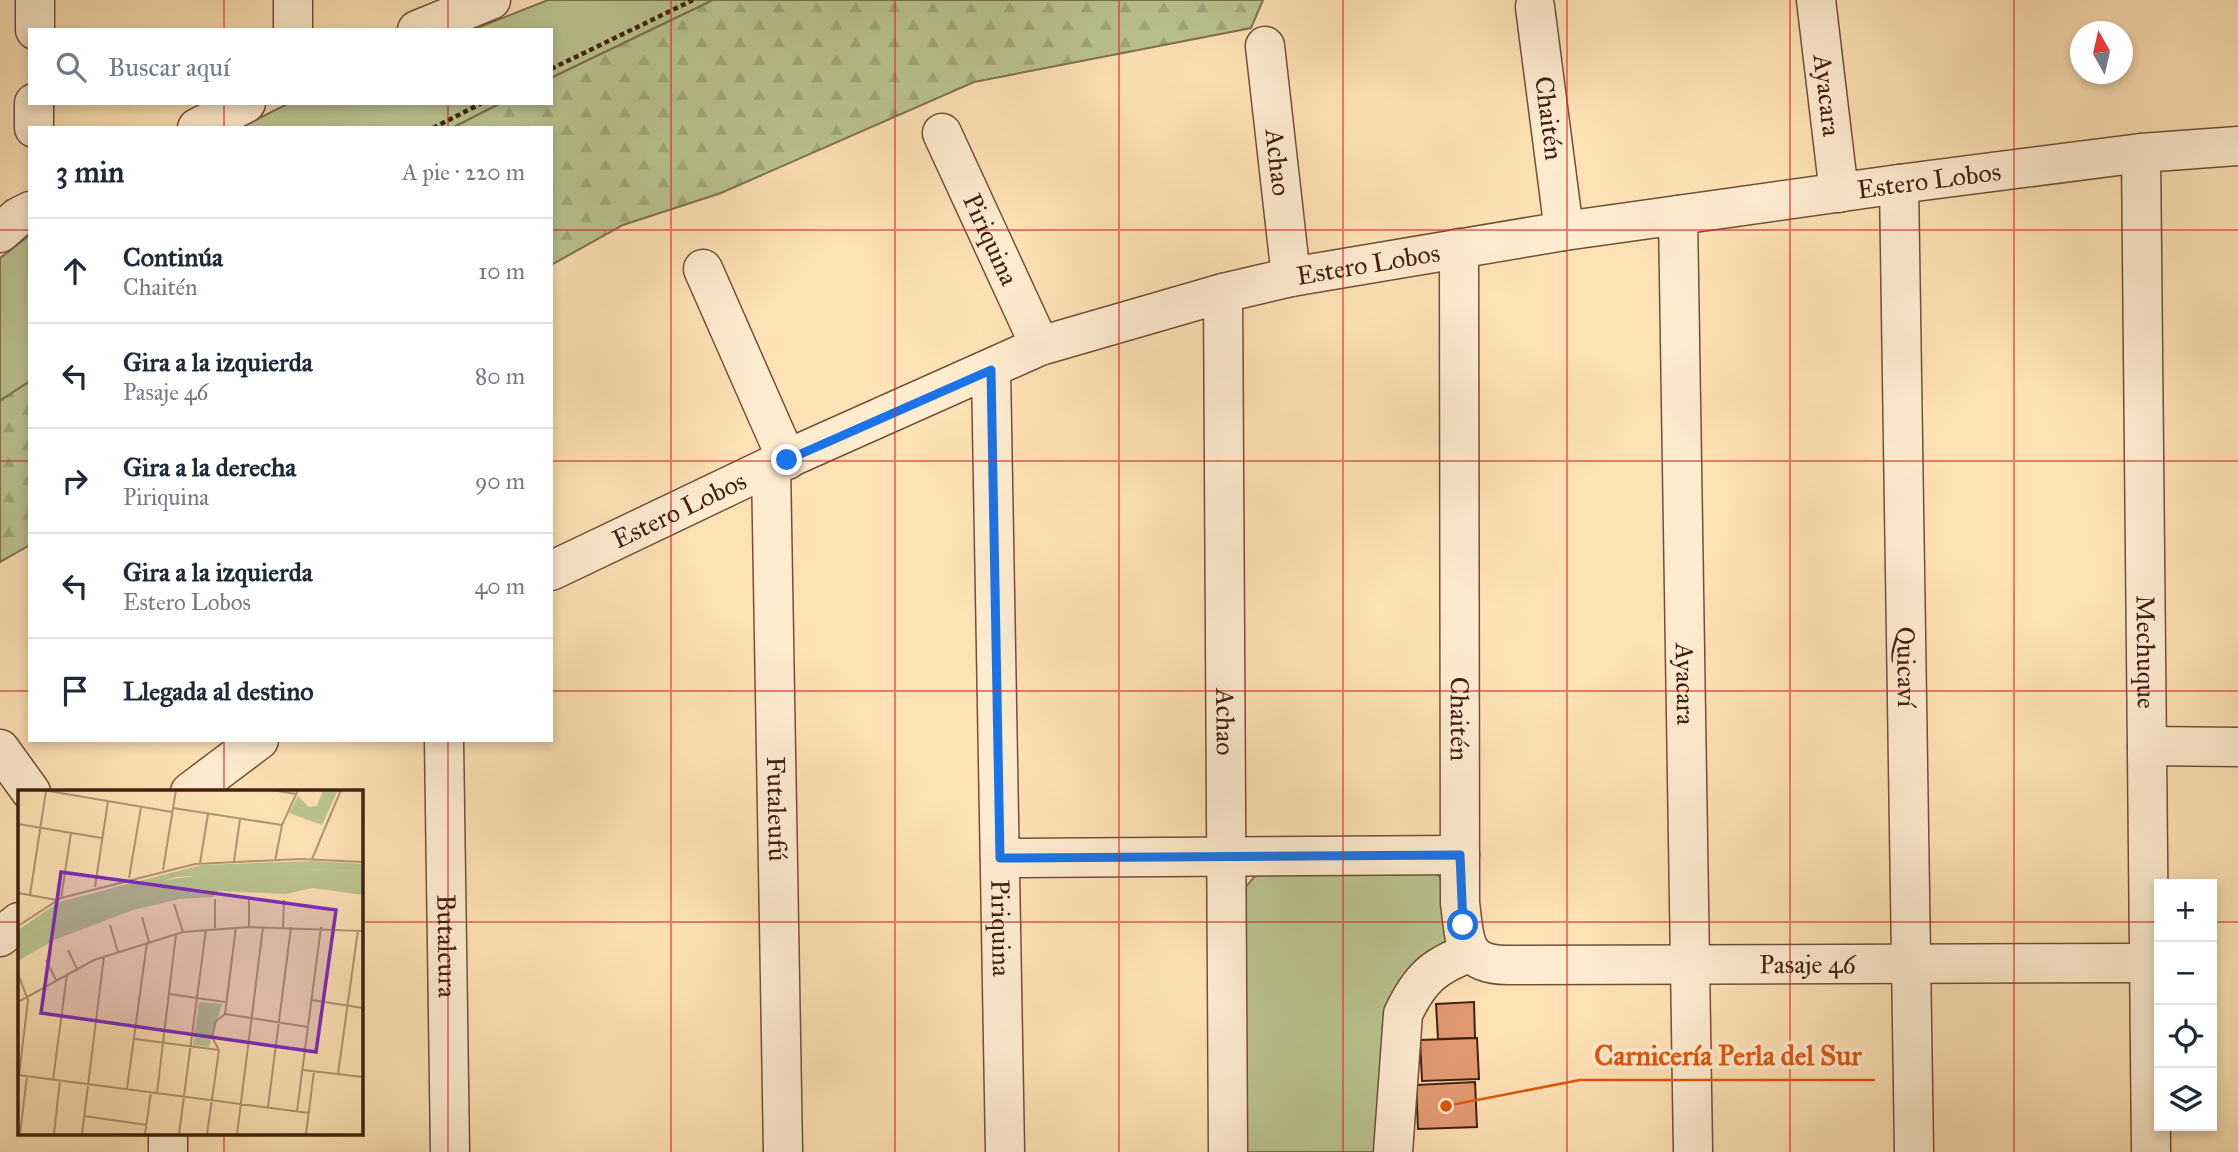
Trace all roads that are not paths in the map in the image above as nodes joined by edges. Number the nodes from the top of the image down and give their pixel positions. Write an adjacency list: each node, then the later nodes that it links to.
1 (35, 0): 6 (street)
2 (293, 0): 7 (street)
3 (491, 0): 8 (street)
4 (1816, 0): 18 (street, Ayacara)
5 (1535, 7): 20 (street, Chaitén)
6 (35, 28)
7 (293, 28)
8 (422, 28)
9 (1265, 46): 23 (street, Achao)
10 (34, 105): 12 (street)
11 (242, 105): 13 (street)
12 (34, 126)
13 (201, 126)
14 (942, 133): 25 (street, Piriquina)
15 (2238, 146): 16 (street, Estero Lobos)
16 (2141, 153): 17 (street, Estero Lobos); 31 (street, Mechuque)
17 (1899, 184): 18 (street, Estero Lobos); 44 (street, Quicaví)
18 (1839, 192): 19 (street, Estero Lobos)
19 (1678, 215): 20 (street, Estero Lobos); 43 (street, Ayacara)
20 (1564, 231): 21 (street, Estero Lobos)
21 (1459, 248): 23 (street, Estero Lobos); 36 (street, Chaitén)
22 (703, 269): 27 (street, Futaleufú)
23 (1291, 277): 24 (street, Estero Lobos)
24 (1223, 293): 25 (street, Estero Lobos); 37 (street, Achao)
25 (1040, 346): 26 (street, Estero Lobos)
26 (991, 370): 27 (street, Estero Lobos); 38 (street, Piriquina)
27 (779, 463): 28 (street, Estero Lobos); 48 (street, Futaleufú)
28 (553, 570)
29 (444, 742): 47 (street, Butalcura)
30 (240, 746): 35 (street)
31 (2147, 746): 32 (street); 42 (street, Mechuque)
32 (2238, 747)
33 (0, 749): 34 (street)
34 (30, 790)
35 (192, 790)
36 (1460, 855): 37 (street); 41 (street, Chaitén)
37 (1225, 857): 38 (street); 50 (street, Achao)
38 (1000, 858): 49 (street, Piriquina)
39 (18, 923): 40 (street)
40 (0, 937)
41 (1471, 952): 43 (street, Pasaje 46); 51 (street)
42 (2149, 963): 44 (street, Pasaje 46); 54 (street, Mechuque)
43 (1692, 964): 44 (street, Pasaje 46); 52 (street, Ayacara)
44 (1912, 964): 53 (street, Quicaví)
45 (168, 1134): 46 (street)
46 (168, 1152)
47 (450, 1152)
48 (783, 1152)
49 (1005, 1152)
50 (1228, 1152)
51 (1393, 1152)
52 (1693, 1152)
53 (1914, 1152)
54 (2151, 1152)

